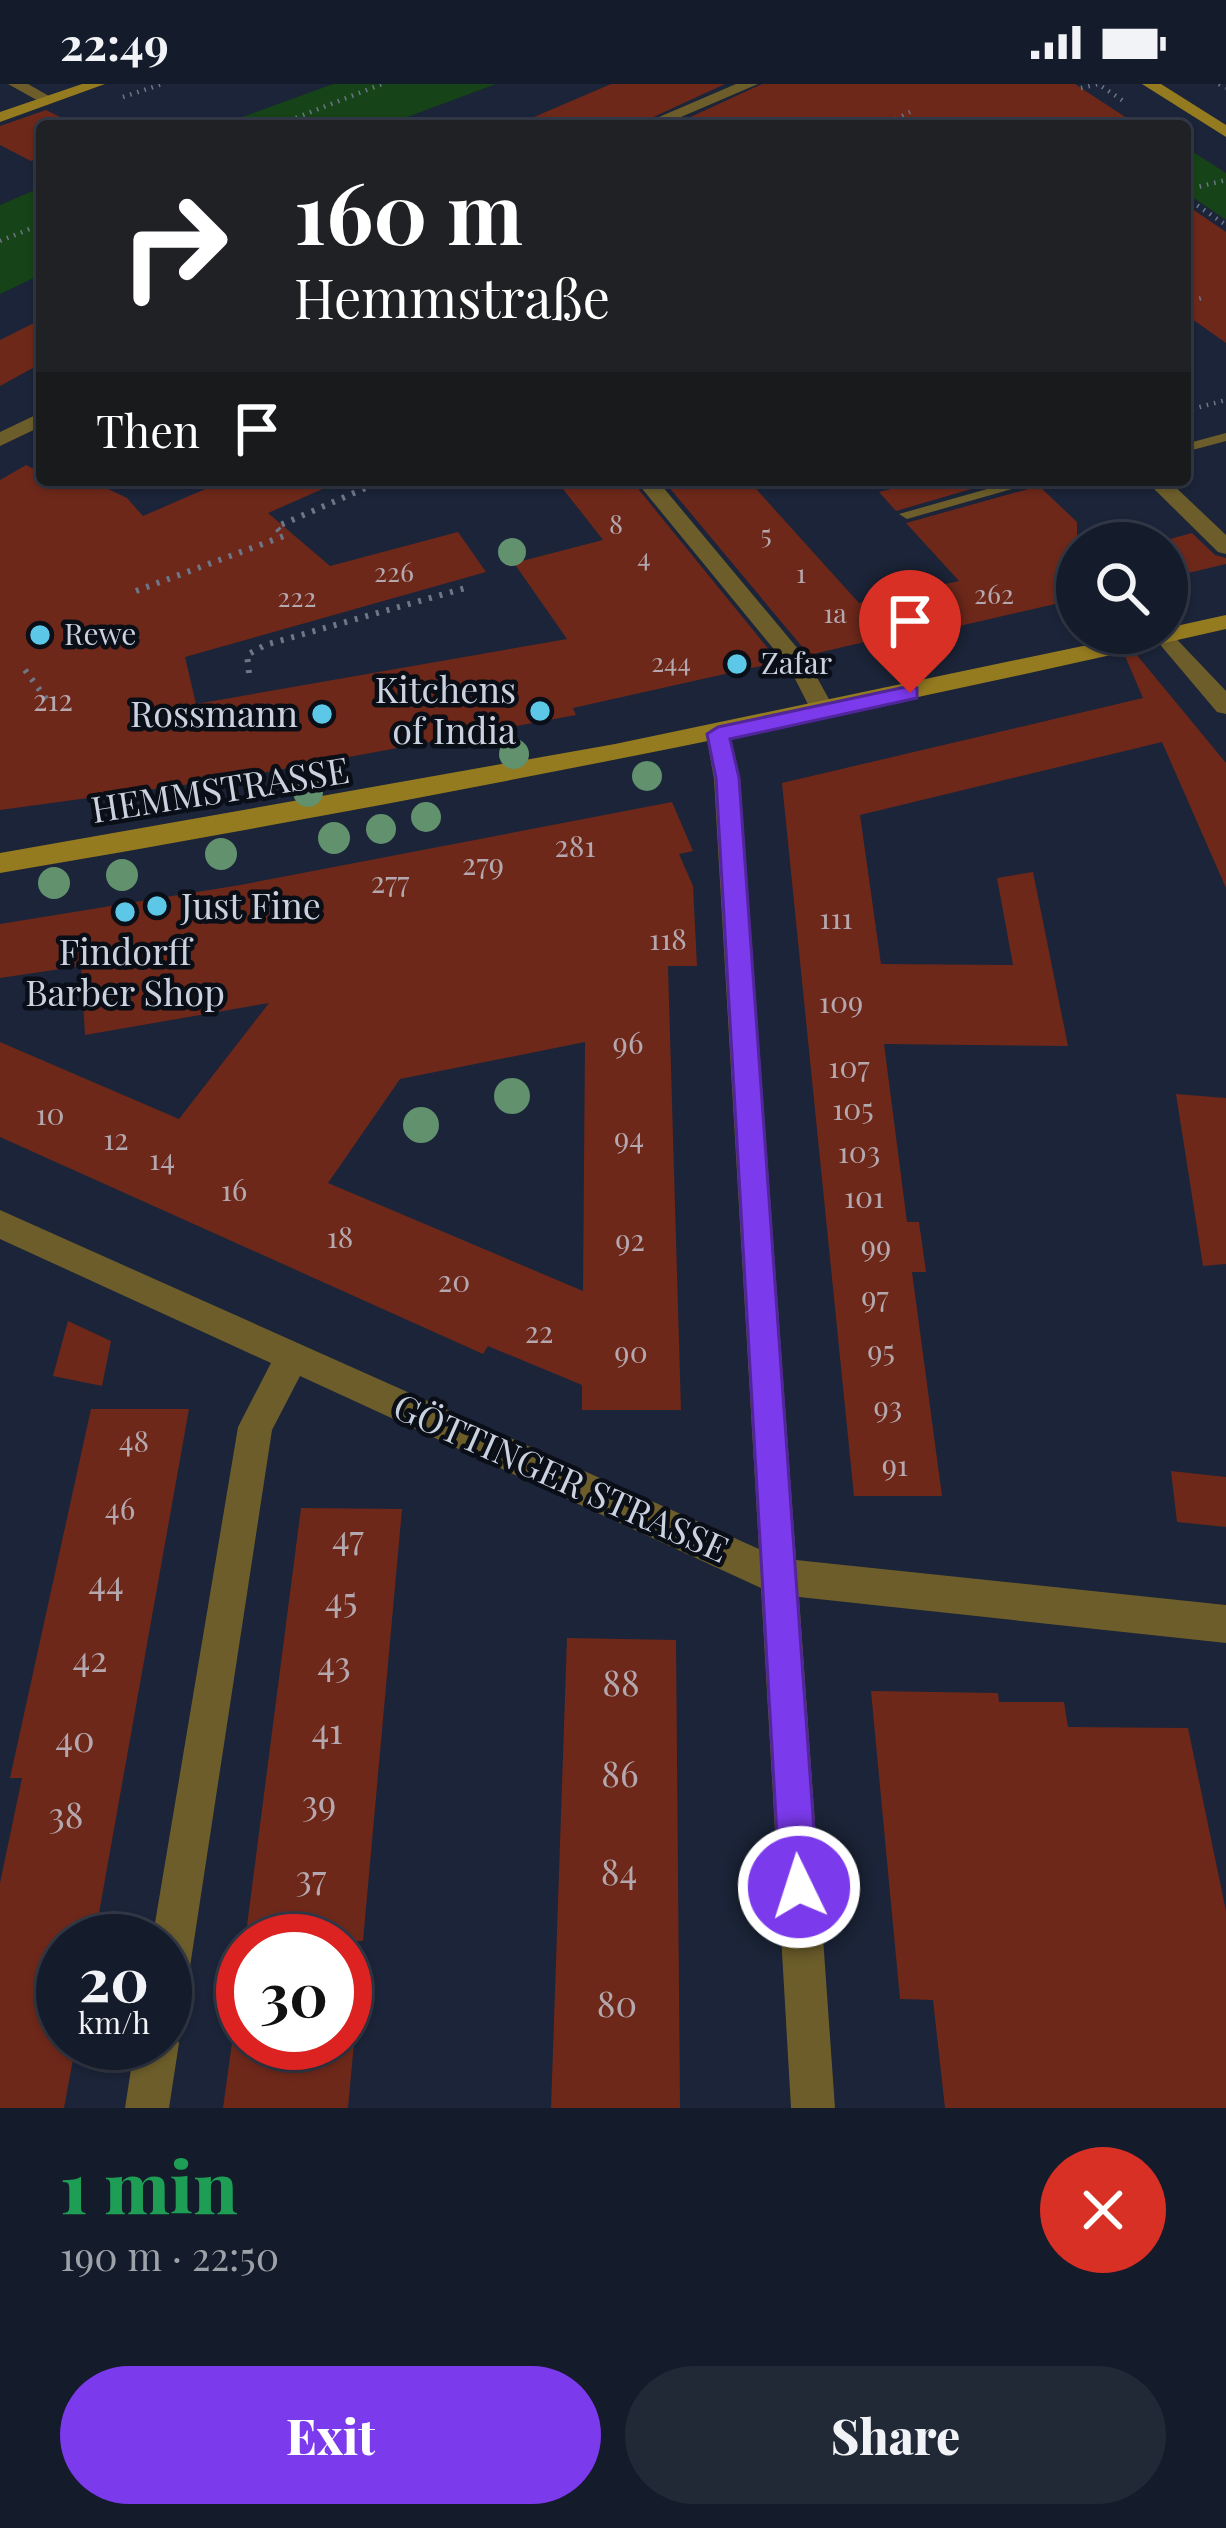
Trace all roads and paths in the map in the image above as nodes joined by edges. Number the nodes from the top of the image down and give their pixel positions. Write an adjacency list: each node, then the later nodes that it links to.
1 (16, 84): 8 (street)
2 (97, 84): 8 (street)
3 (382, 84): 13 (path)
4 (750, 84): 14 (street)
5 (1098, 84): 7 (path)
6 (1150, 84): 16 (street)
7 (1081, 88)
8 (48, 100): 12 (street)
9 (1133, 108): 10 (path)
10 (1117, 111)
11 (910, 112): 15 (path)
12 (0, 117)
13 (290, 120)
14 (661, 120)
15 (893, 120)
16 (1226, 132)
17 (1226, 180): 18 (path)
18 (1191, 192)
19 (1191, 199): 20 (path)
20 (1226, 225)
21 (36, 226): 22 (path)
22 (0, 241)
23 (1201, 298): 24 (path)
24 (1191, 301)
25 (1226, 400): 26 (path)
26 (1191, 409)
27 (36, 421): 29 (street)
28 (1226, 437): 30 (lane)
29 (1, 440): 31 (street)
30 (1191, 446)
31 (0, 464)
32 (370, 486): 39 (path)
33 (651, 486): 48 (street)
34 (1013, 486): 36 (lane)
35 (1162, 486): 37 (street)
36 (907, 514)
37 (1226, 547)
38 (470, 587): 45 (path)
39 (136, 591)
40 (1226, 622): 41 (street, HEMMSTRASSE)
41 (1188, 631)
42 (1085, 654): 48 (street, HEMMSTRASSE)
43 (1181, 654): 47 (street)
44 (25, 670): 46 (path)
45 (248, 673)
46 (50, 704)
47 (1226, 706)
48 (824, 712): 51 (street, HEMMSTRASSE)
49 (187, 716): 50 (path)
50 (169, 718)
51 (718, 734): 52 (street, HEMMSTRASSE); 55 (street)
52 (0, 863)
53 (0, 1224): 54 (street, GÖTTINGER STRASSE)
54 (293, 1356): 55 (street, GÖTTINGER STRASSE); 57 (street)
55 (779, 1577): 56 (street, GÖTTINGER STRASSE); 60 (street)
56 (1226, 1624)
57 (178, 1914)
58 (153, 2070): 59 (street)
59 (147, 2108)
60 (813, 2108)

